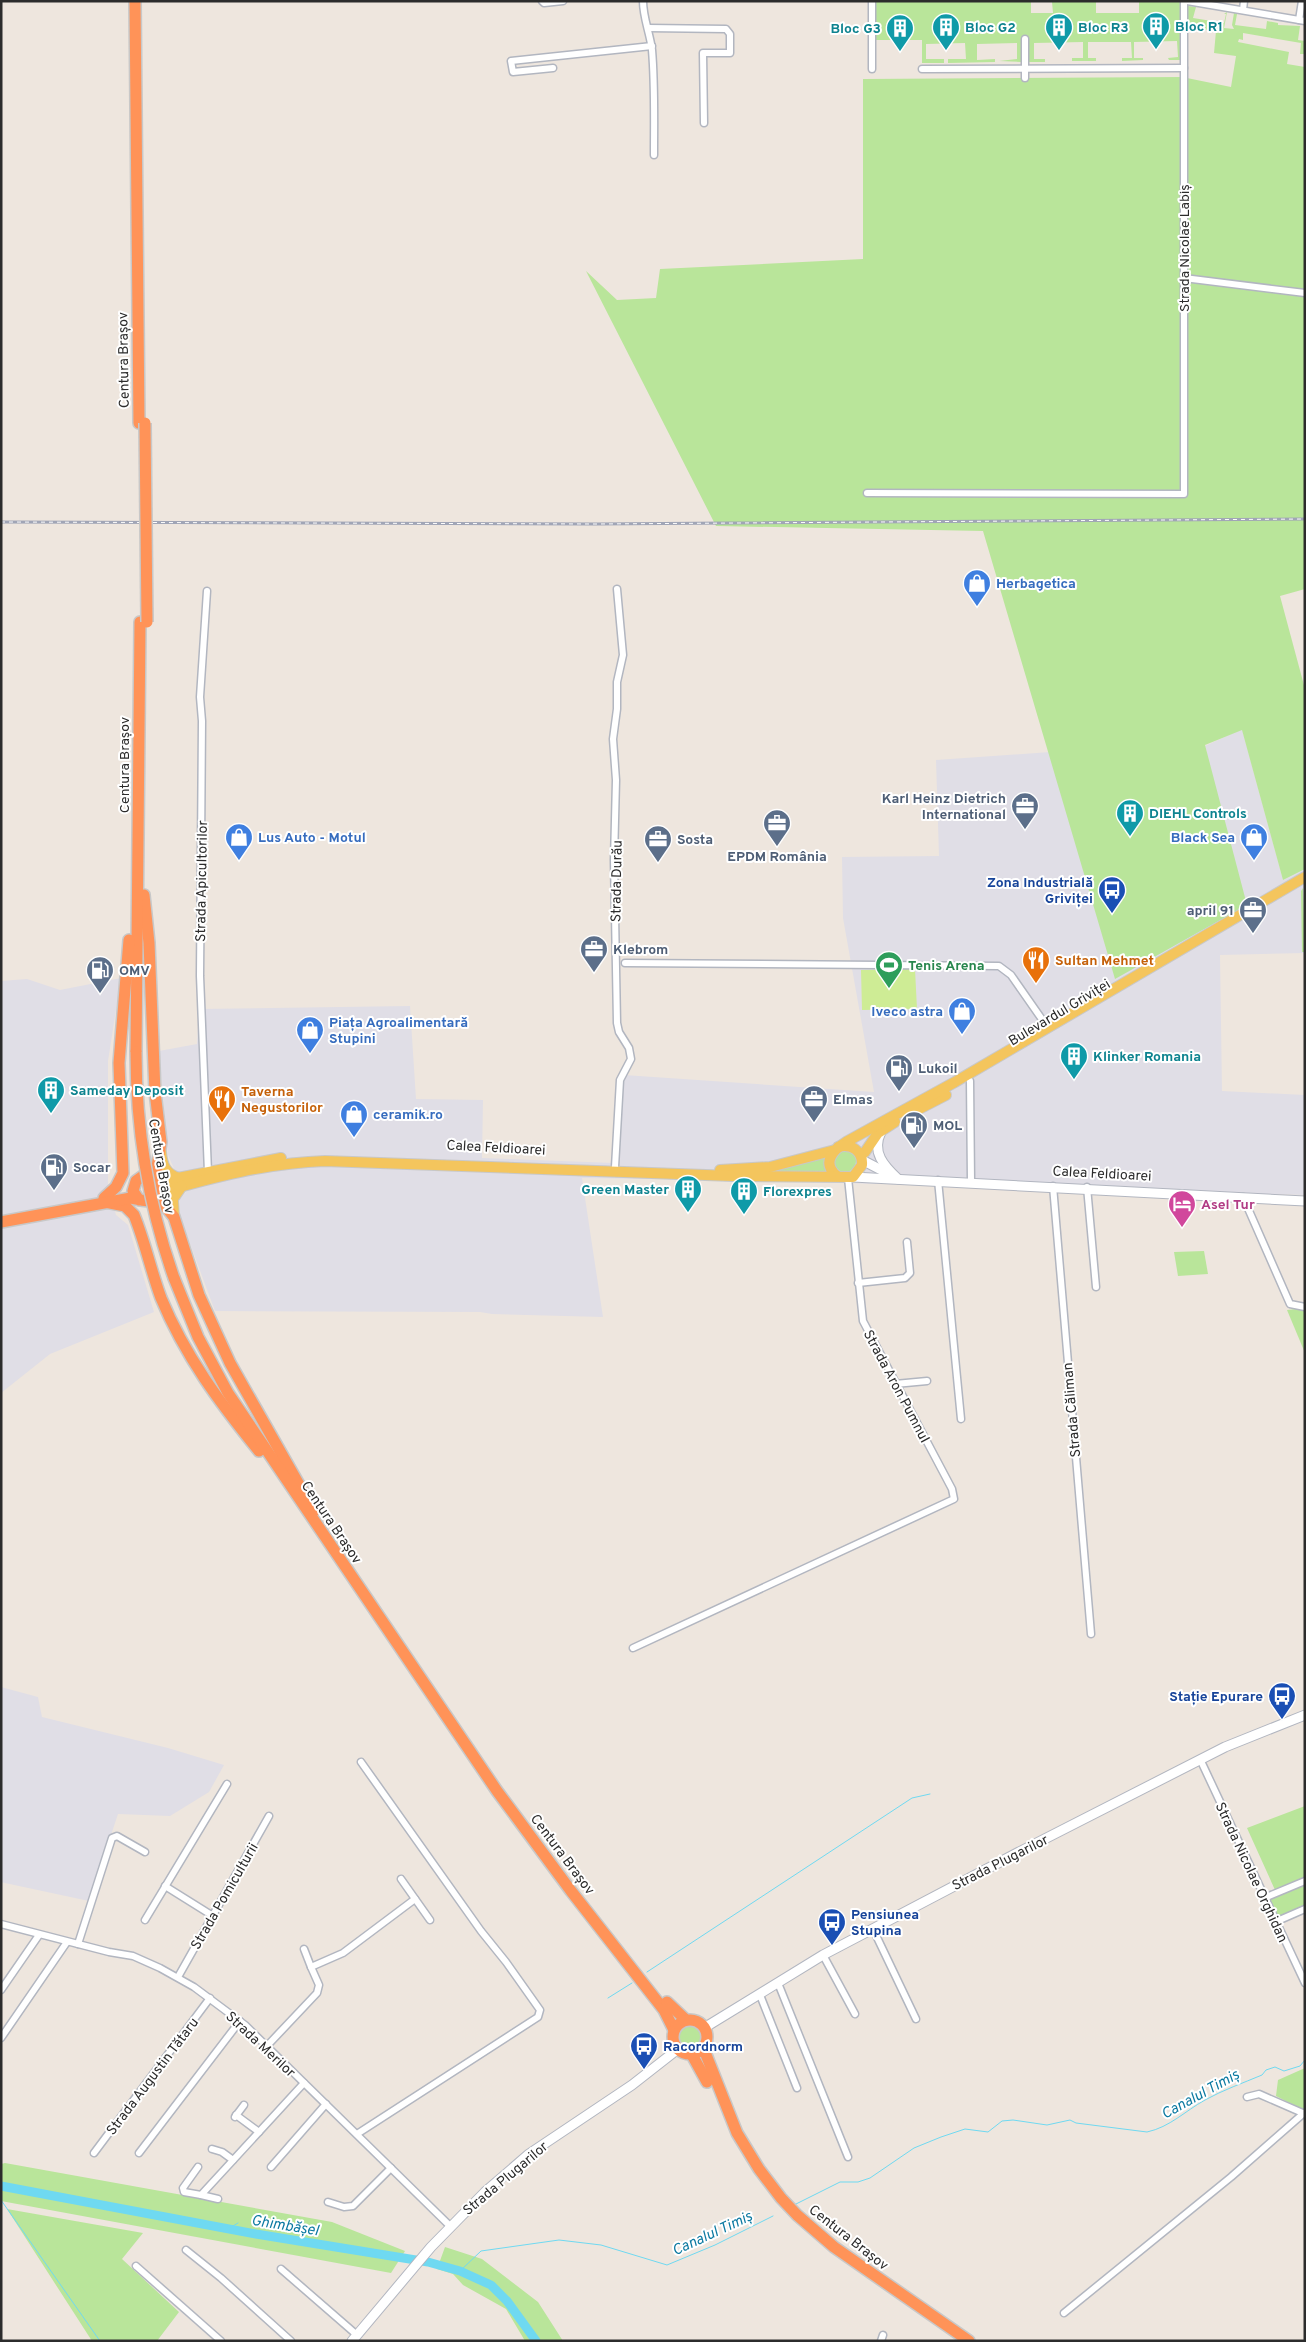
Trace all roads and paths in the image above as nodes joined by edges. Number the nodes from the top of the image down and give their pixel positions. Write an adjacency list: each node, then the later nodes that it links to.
1 (136, 1): 25 (highway, Centura Brașov)
2 (142, 1): 25 (highway, Centura Brașov)
3 (542, 1): 4 (street)
4 (563, 1)
5 (643, 1): 12 (street)
6 (872, 1): 17 (street)
7 (1185, 1): 10 (street); 16 (street, Strada Nicolae Labiș)
8 (1244, 1): 10 (street)
9 (1302, 1): 11 (street)
10 (1243, 10): 11 (street)
11 (1302, 20)
12 (648, 28): 14 (street); 21 (street)
13 (1025, 39): 19 (street)
14 (652, 46): 15 (street); 22 (street)
15 (553, 68)
16 (1184, 68): 19 (street); 23 (street, Strada Nicolae Labiș)
17 (872, 69)
18 (922, 69): 19 (street)
19 (1025, 69): 20 (street)
20 (1025, 78)
21 (704, 122)
22 (654, 155)
23 (1184, 278): 24 (street); 26 (street, Strada Nicolae Labiș)
24 (1305, 293)
25 (142, 423): 31 (highway, Centura Brașov)
26 (867, 493)
27 (617, 589): 40 (street, Strada Durău)
28 (207, 591): 41 (street, Strada Apicultorilor)
29 (1305, 878): 33 (main road, Bulevardul Griviței)
30 (1305, 884): 34 (main road, Bulevardul Griviței)
31 (140, 895): 36 (highway); 38 (highway); 66 (highway, Centura Brașov, bridge)
32 (625, 963): 33 (street, Bulevardul Griviței)
33 (1048, 1028): 35 (main road, Bulevardul Griviței)
34 (970, 1081): 35 (main road, Bulevardul Griviței); 46 (street)
35 (883, 1125): 37 (main road, Bulevardul Griviței); 39 (main road, Bulevardul Griviței); 44 (street)
36 (161, 1142): 47 (main road); 51 (highway)
37 (836, 1149): 39 (main road, Calea Feldioarei); 40 (main road, Calea Feldioarei); 42 (main road)
38 (123, 1157): 48 (highway); 53 (highway)
39 (861, 1158): 43 (main road); 44 (street, Calea Feldioarei)
40 (615, 1167): 41 (main road, Calea Feldioarei)
41 (208, 1172): 47 (main road, Calea Feldioarei)
42 (837, 1176): 43 (main road, Calea Feldioarei); 47 (main road, Calea Feldioarei)
43 (851, 1177): 44 (street, Calea Feldioarei); 60 (street, Strada Aron Pumnul)
44 (898, 1179): 45 (street, Calea Feldioarei)
45 (938, 1180): 46 (street, Calea Feldioarei); 65 (street)
46 (971, 1181): 49 (street, Calea Feldioarei)
47 (180, 1182): 51 (main road, Calea Feldioarei); 56 (main road)
48 (135, 1184): 51 (highway); 53 (highway); 54 (highway)
49 (1053, 1186): 50 (street, Calea Feldioarei); 67 (street, Strada Căliman)
50 (1087, 1187): 52 (street, Calea Feldioarei); 61 (street)
51 (157, 1188): 54 (highway); 56 (highway)
52 (1243, 1197): 55 (street, Calea Feldioarei); 62 (street)
53 (105, 1200): 54 (highway); 57 (highway); 58 (highway)
54 (142, 1201): 58 (highway)
55 (1305, 1201)
56 (174, 1217): 66 (highway)
57 (1, 1222)
58 (139, 1228): 66 (highway)
59 (907, 1242): 60 (street)
60 (858, 1284): 64 (street, Strada Aron Pumnul)
61 (1096, 1287)
62 (1305, 1307)
63 (927, 1381): 64 (street)
64 (895, 1384): 68 (street, Strada Aron Pumnul)
65 (961, 1419)
66 (311, 1512): 101 (highway, Centura Brașov); 104 (highway, Centura Brașov)
67 (1091, 1634)
68 (633, 1648)
69 (1305, 1715): 70 (street, Strada Plugarilor)
70 (1200, 1760): 78 (street, Strada Nicolae Orghidan); 86 (street, Strada Plugarilor)
71 (362, 1762): 117 (street)
72 (227, 1784): 77 (street)
73 (269, 1816): 81 (street, Strada Pomiculturii)
74 (145, 1852): 89 (street)
75 (402, 1879): 79 (street)
76 (1305, 1881): 78 (street)
77 (166, 1886): 81 (street); 82 (street)
78 (1264, 1898): 84 (street, Strada Nicolae Orghidan)
79 (415, 1899): 83 (street); 92 (street)
80 (1305, 1910): 84 (street)
81 (213, 1916): 93 (street, Strada Pomiculturii)
82 (145, 1920)
83 (430, 1920)
84 (1274, 1922): 95 (street, Strada Nicolae Orghidan)
85 (1, 1924): 87 (street, Strada Merilor)
86 (873, 1928): 91 (street, Strada Plugarilor); 100 (street)
87 (39, 1935): 88 (street, Strada Merilor); 96 (street)
88 (67, 1942): 89 (street, Strada Merilor); 105 (street)
89 (78, 1944): 93 (street, Strada Merilor)
90 (304, 1949): 92 (street)
91 (824, 1955): 94 (street, Strada Plugarilor); 99 (street)
92 (311, 1967): 106 (street)
93 (178, 1976): 98 (street, Strada Merilor)
94 (778, 1983): 97 (street, Strada Plugarilor); 121 (street)
95 (1305, 1983)
96 (1, 1990)
97 (760, 1995): 103 (street, Strada Plugarilor); 111 (street)
98 (210, 1998): 102 (street, Strada Merilor); 119 (street, Strada Augustin Tătaru)
99 (855, 2014)
100 (916, 2019)
101 (686, 2020): 103 (highway, Centura Brașov); 104 (highway)
102 (240, 2021): 106 (street, Strada Merilor); 120 (street)
103 (704, 2028): 107 (highway, Centura Brașov)
104 (674, 2030): 108 (highway, Centura Brașov)
105 (1, 2038)
106 (266, 2047): 110 (street, Strada Merilor)
107 (703, 2048): 109 (highway); 138 (highway, Centura Brașov)
108 (678, 2049): 109 (highway); 129 (street, Strada Plugarilor)
109 (691, 2053): 137 (highway, Centura Brașov)
110 (304, 2083): 113 (street, Strada Merilor); 116 (street)
111 (797, 2088)
112 (1247, 2097): 115 (street)
113 (326, 2104): 117 (street, Strada Merilor); 124 (street)
114 (244, 2105): 116 (street)
115 (1304, 2113): 133 (street)
116 (259, 2132): 122 (street)
117 (357, 2134): 125 (street, Strada Merilor)
118 (212, 2149): 122 (street)
119 (94, 2153)
120 (139, 2153)
121 (848, 2157)
122 (233, 2160): 126 (street)
123 (198, 2167): 126 (street)
124 (271, 2167)
125 (390, 2168): 128 (street); 129 (street, Strada Merilor)
126 (201, 2195): 127 (street)
127 (218, 2199)
128 (328, 2202)
129 (450, 2226): 134 (street, Strada Plugarilor)
130 (186, 2250): 136 (street)
131 (136, 2266): 135 (street)
132 (281, 2269): 134 (street, Strada Plugarilor)
133 (1064, 2313)
134 (355, 2338)
135 (221, 2341)
136 (292, 2341)
137 (959, 2341)
138 (969, 2341)

